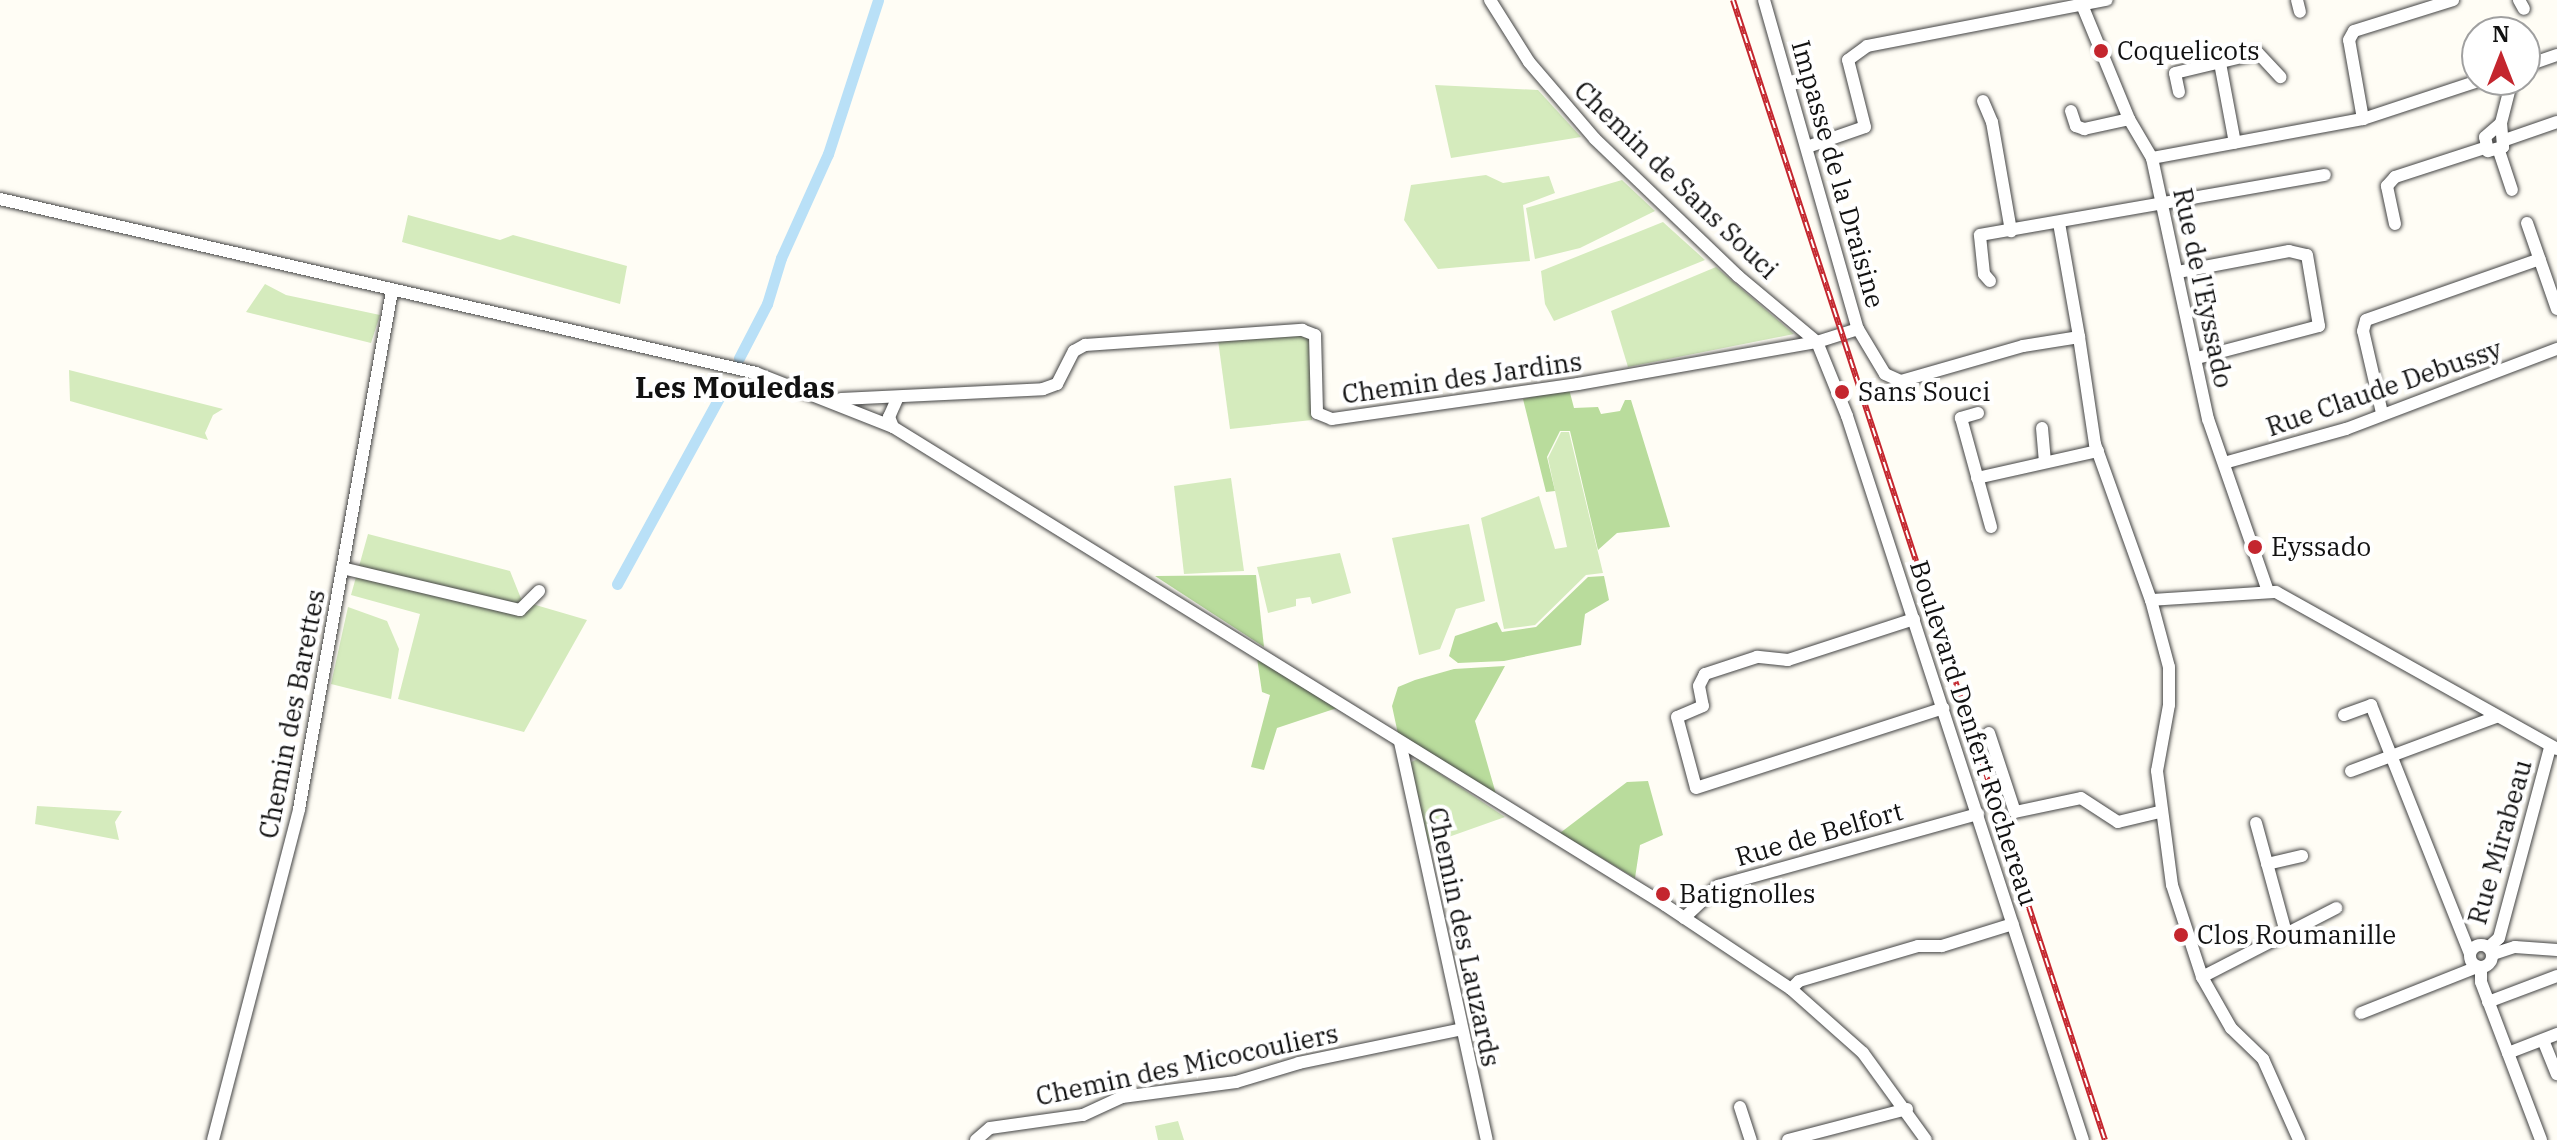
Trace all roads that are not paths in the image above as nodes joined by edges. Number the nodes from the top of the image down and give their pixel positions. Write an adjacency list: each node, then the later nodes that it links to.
1 (1490, 0): 39 (street, Chemin de Sans Souci)
2 (1764, 0): 20 (street, Impasse de la Draisine)
3 (2107, 0): 6 (street)
4 (2401, 0): 7 (street)
5 (2453, 0): 7 (street)
6 (2081, 3): 15 (street, Rue de l'Eyssado); 20 (street)
7 (2405, 15): 16 (street)
8 (2220, 63): 9 (street); 11 (street); 19 (street)
9 (2280, 77)
10 (2461, 87): 16 (street)
11 (2179, 92)
12 (2508, 96): 18 (street)
13 (1983, 101): 31 (street)
14 (2071, 111): 15 (street)
15 (2129, 119): 23 (street, Rue de l'Eyssado)
16 (2363, 119): 19 (street)
17 (2557, 122): 21 (street)
18 (2501, 123): 21 (street); 22 (street)
19 (2235, 143): 23 (street)
20 (1810, 146): 37 (street, Impasse de la Draisine)
21 (2502, 146): 22 (street); 25 (street)
22 (2484, 148): 30 (street)
23 (2152, 158): 27 (street, Rue de l'Eyssado)
24 (2325, 175): 27 (street)
25 (2512, 190)
26 (0, 199): 35 (street)
27 (2162, 203): 28 (street); 33 (street, Rue de l'Eyssado)
28 (2059, 223): 31 (street); 38 (street)
29 (2527, 223): 32 (street)
30 (2395, 224)
31 (2011, 231): 34 (street)
32 (2540, 259): 36 (street); 45 (street)
33 (2178, 272): 41 (street, Rue de l'Eyssado); 41 (street)
34 (1990, 281)
35 (392, 291): 42 (street); 53 (street, Chemin des Barettes)
36 (2557, 309)
37 (1858, 329): 38 (street, Impasse de la Draisine); 39 (street)
38 (2079, 337): 48 (street)
39 (1817, 342): 43 (street, Chemin des Jardins); 57 (street, Boulevard Denfert Rochereau)
40 (2557, 349): 45 (street, Rue Claude Debussy)
41 (2197, 358): 50 (street, Rue de l'Eyssado)
42 (830, 399): 43 (street, Chemin des Jardins); 46 (street)
43 (897, 399): 46 (street)
44 (1978, 413): 51 (street)
45 (2382, 413): 50 (street, Rue Claude Debussy)
46 (893, 427): 62 (street)
47 (2042, 428): 49 (street)
48 (2098, 451): 49 (street); 56 (street)
49 (2045, 461): 51 (street)
50 (2224, 463): 55 (street, Rue de l'Eyssado)
51 (1977, 478): 52 (street)
52 (1991, 527)
53 (342, 568): 54 (street); 91 (street, Chemin des Barettes)
54 (539, 591)
55 (2268, 591): 56 (street); 60 (street)
56 (2151, 600): 66 (street)
57 (1914, 619): 58 (street, Boulevard Denfert Rochereau); 58 (street)
58 (1943, 708): 67 (street, Boulevard Denfert Rochereau)
59 (2344, 715): 64 (street)
60 (2496, 717): 63 (street); 64 (street)
61 (1989, 733): 66 (street)
62 (1400, 742): 72 (street); 84 (street, Chemin des Lauzards)
63 (2554, 748): 75 (street, Rue Mirabeau)
64 (2392, 755): 65 (street); 77 (street)
65 (2351, 771)
66 (2159, 812): 80 (street)
67 (1978, 814): 72 (street, Rue de Belfort); 73 (street, Boulevard Denfert Rochereau)
68 (2256, 823): 70 (street)
69 (2302, 856): 70 (street)
70 (2267, 864): 74 (street)
71 (2336, 908): 74 (street)
72 (1684, 918): 81 (street)
73 (2013, 924): 81 (street); 97 (street, Boulevard Denfert Rochereau)
74 (2286, 933): 80 (street)
75 (2491, 950): 76 (street); 77 (street); 78 (street, Rue Mirabeau)
76 (2557, 950)
77 (2470, 954): 78 (street)
78 (2479, 967): 82 (street); 83 (street)
79 (2557, 976): 82 (street)
80 (2202, 977): 98 (street)
81 (1791, 989): 90 (street)
82 (2488, 1002): 87 (street)
83 (2361, 1013)
84 (1459, 1030): 92 (street, Chemin des Micocouliers); 93 (street, Chemin des Lauzards)
85 (2557, 1034): 86 (street)
86 (2543, 1040): 87 (street); 88 (street)
87 (2508, 1053): 99 (street)
88 (2557, 1074)
89 (1740, 1107): 94 (street)
90 (1907, 1109): 95 (street); 96 (street)
91 (213, 1140)
92 (976, 1140)
93 (1487, 1140)
94 (1751, 1140)
95 (1788, 1140)
96 (1926, 1140)
97 (2083, 1140)
98 (2299, 1140)
99 (2541, 1140)

